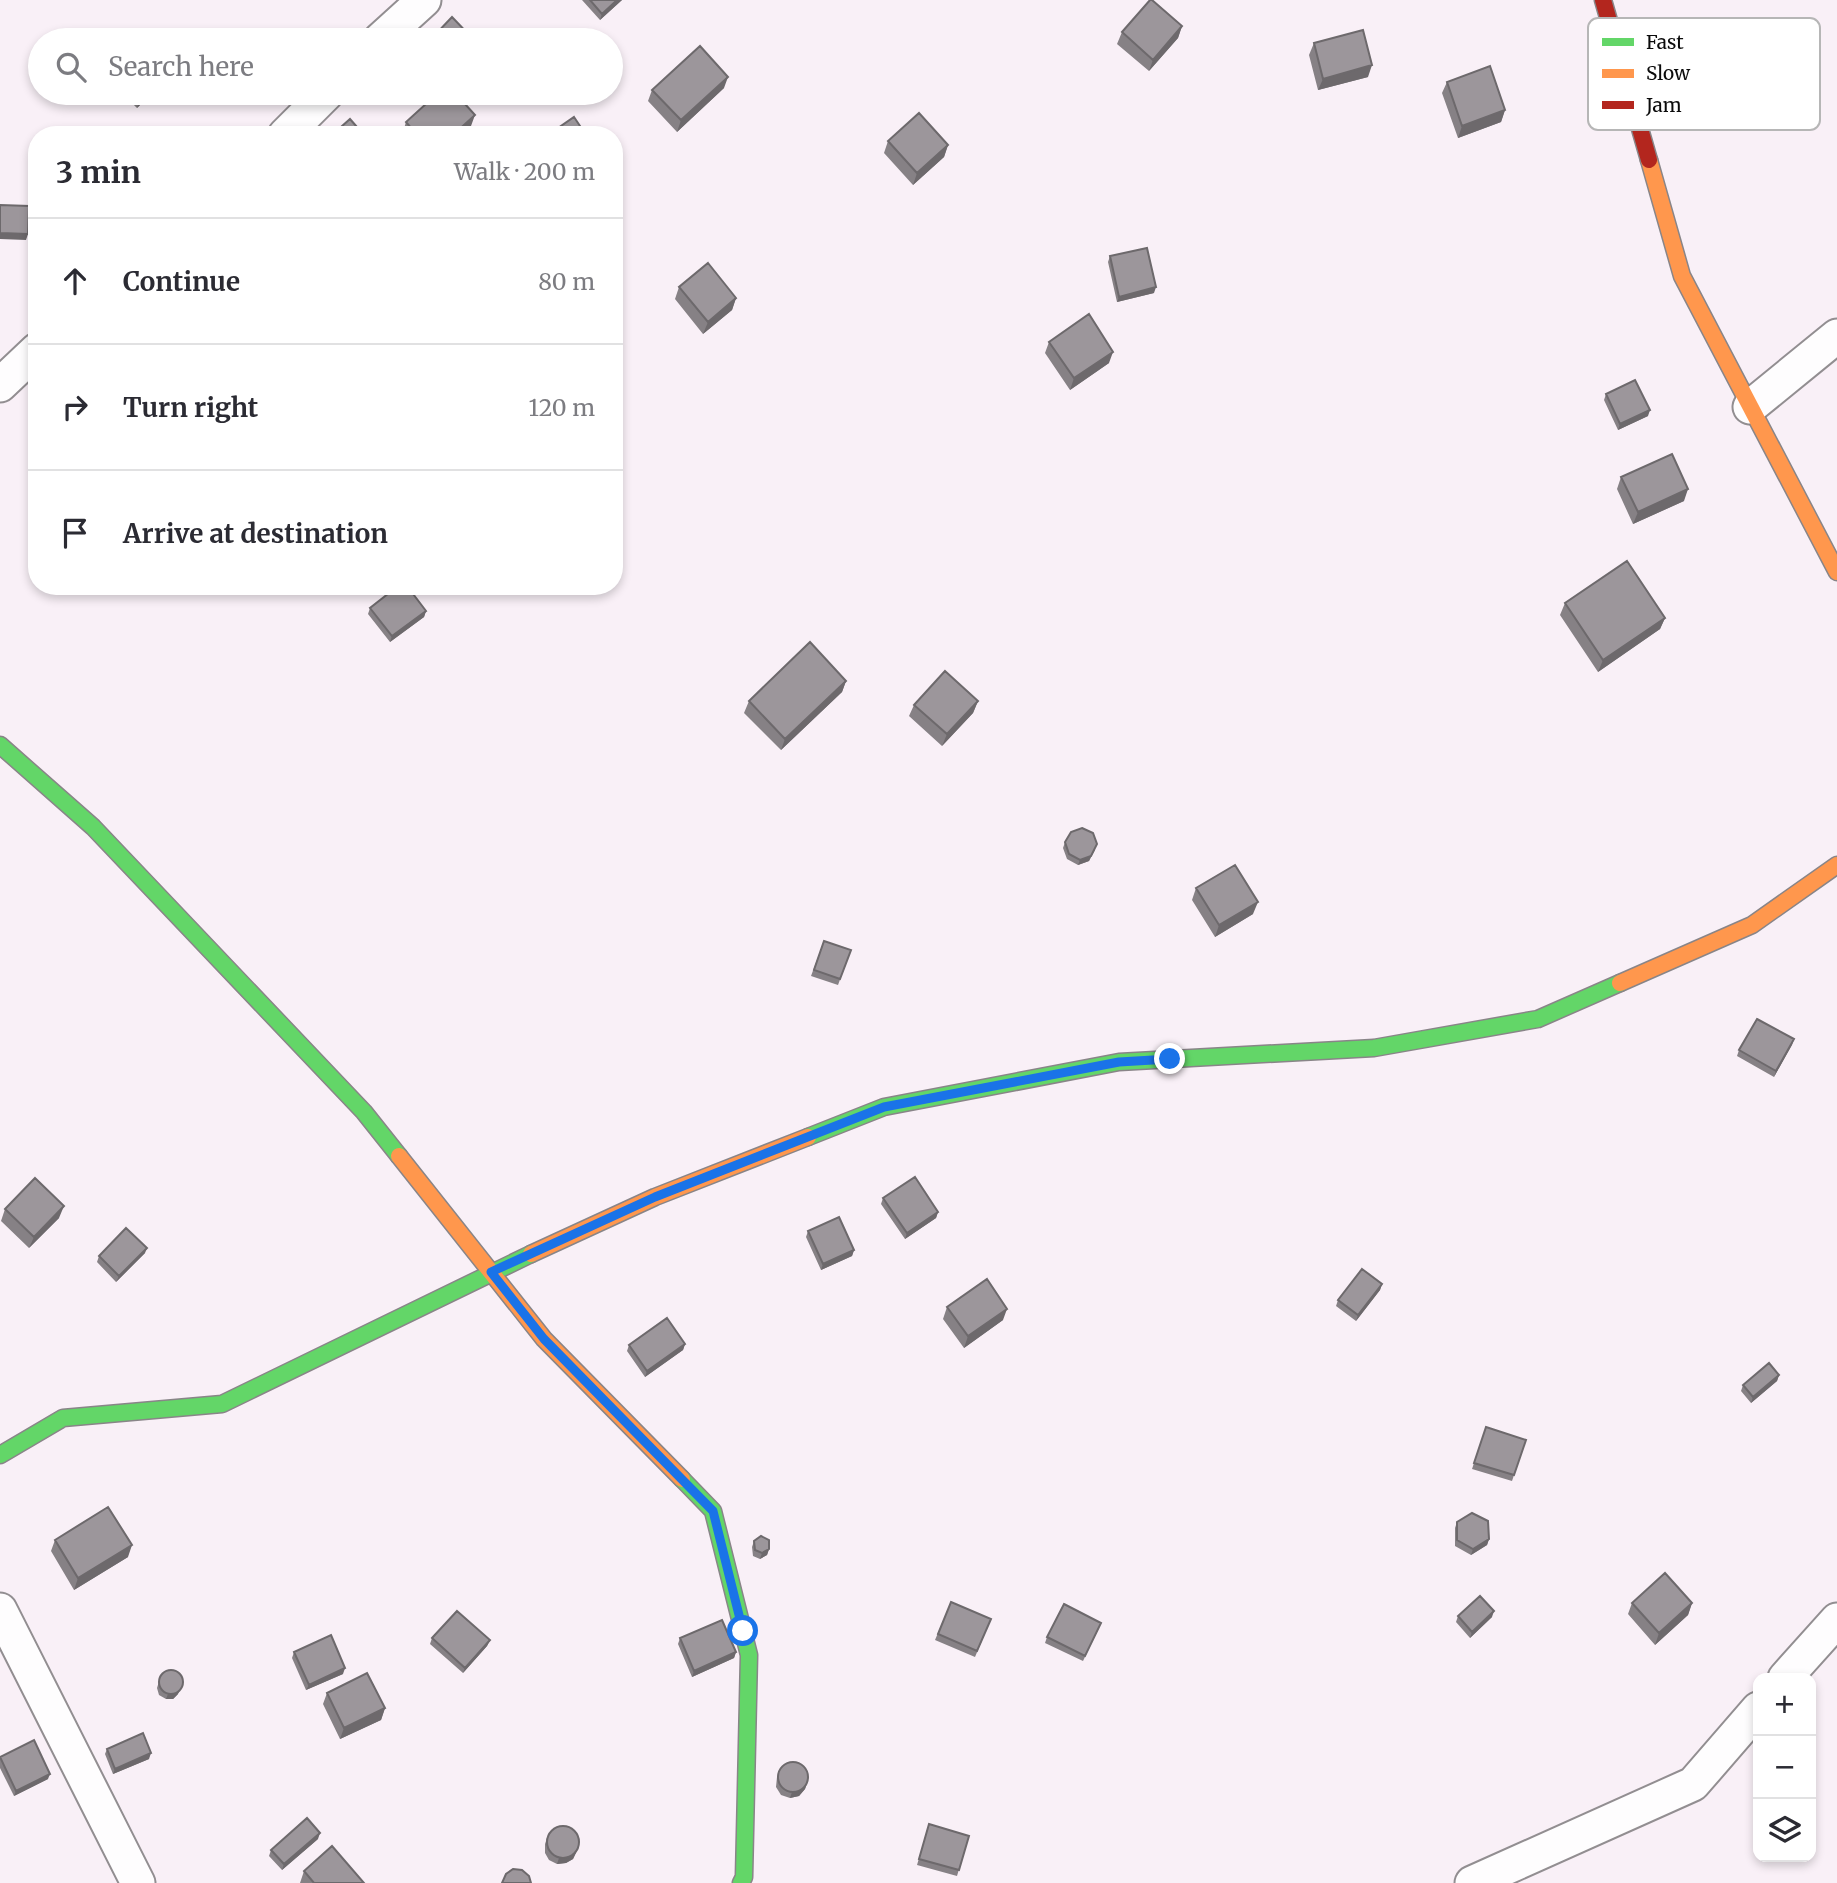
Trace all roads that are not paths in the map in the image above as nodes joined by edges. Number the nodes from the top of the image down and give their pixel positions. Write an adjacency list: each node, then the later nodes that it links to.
1 (424, 0): 4 (street)
2 (1603, 0): 3 (street)
3 (1608, 18)
4 (393, 28)
5 (315, 105): 6 (street)
6 (294, 126)
7 (1640, 130): 11 (street)
8 (1837, 336): 11 (street)
9 (28, 359): 10 (street)
10 (0, 385)
11 (1751, 407): 12 (street)
12 (1837, 572)
13 (0, 745): 15 (street)
14 (1837, 865): 15 (street)
15 (491, 1272): 16 (street); 22 (street)
16 (0, 1455)
17 (0, 1610): 21 (street)
18 (1837, 1619): 19 (street)
19 (1789, 1673)
20 (1753, 1715): 23 (street)
21 (138, 1883)
22 (741, 1883)
23 (1472, 1883)

